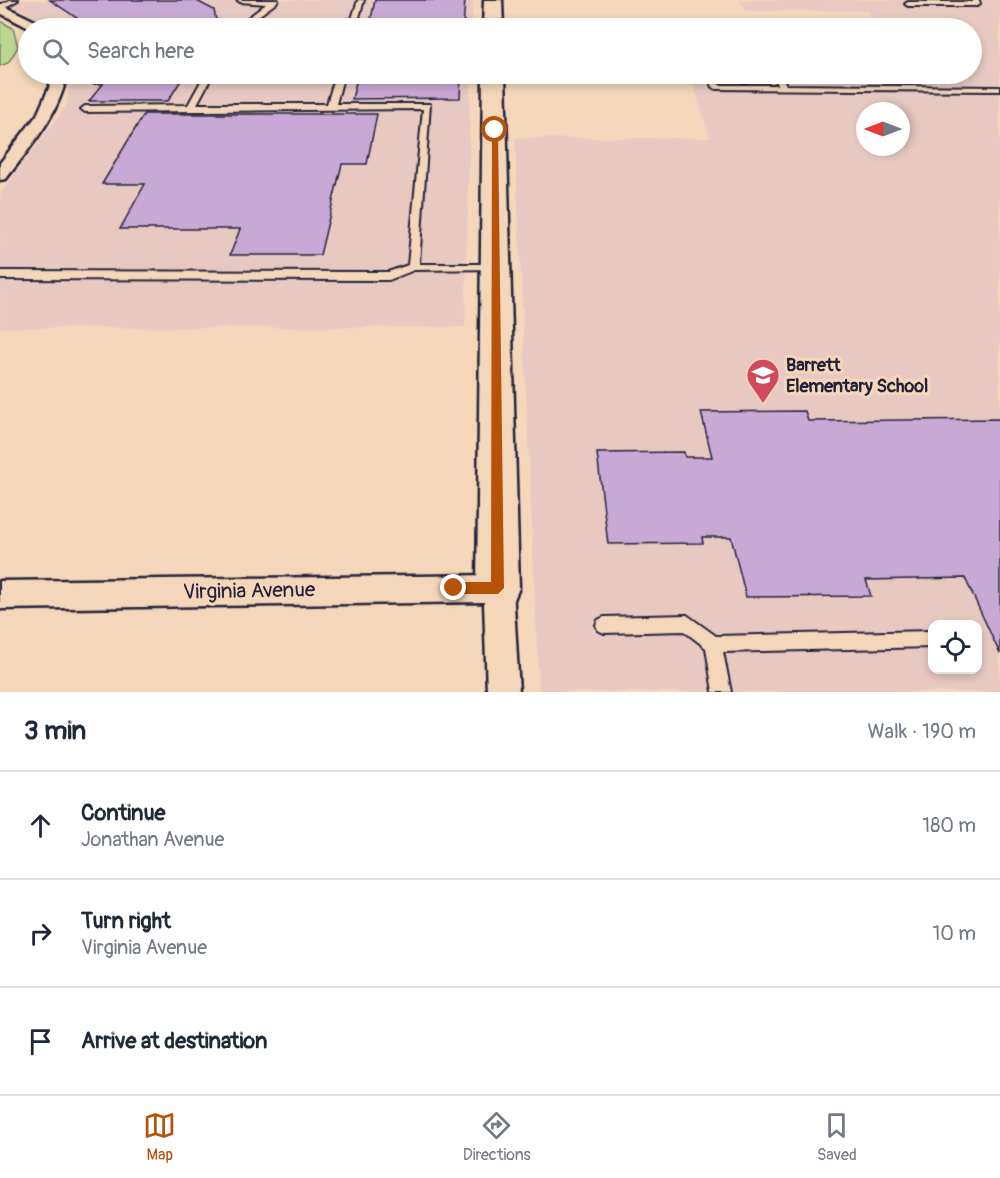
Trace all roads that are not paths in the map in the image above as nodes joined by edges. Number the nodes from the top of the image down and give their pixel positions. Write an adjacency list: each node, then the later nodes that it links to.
1 (15, 0): 8 (lane)
2 (240, 0): 6 (lane)
3 (361, 0): 11 (lane)
4 (493, 0): 12 (street)
5 (976, 0): 7 (lane)
6 (274, 1): 10 (lane)
7 (908, 4)
8 (0, 8): 9 (street)
9 (19, 18)
10 (251, 18)
11 (355, 18)
12 (493, 18)
13 (58, 84): 24 (street)
14 (204, 84): 22 (lane)
15 (337, 84): 21 (lane)
16 (494, 84): 26 (street)
17 (715, 84): 19 (lane)
18 (782, 84): 19 (lane)
19 (783, 87): 20 (lane)
20 (1000, 89)
21 (331, 106): 22 (lane); 25 (lane)
22 (191, 107): 23 (lane)
23 (85, 110)
24 (0, 175)
25 (413, 267): 26 (lane); 27 (lane)
26 (496, 267): 28 (street)
27 (0, 275)
28 (498, 588): 29 (street, Virginia Avenue); 33 (street)
29 (0, 594)
30 (604, 625): 32 (lane)
31 (928, 639): 32 (lane)
32 (713, 645): 34 (lane)
33 (503, 692)
34 (722, 692)

